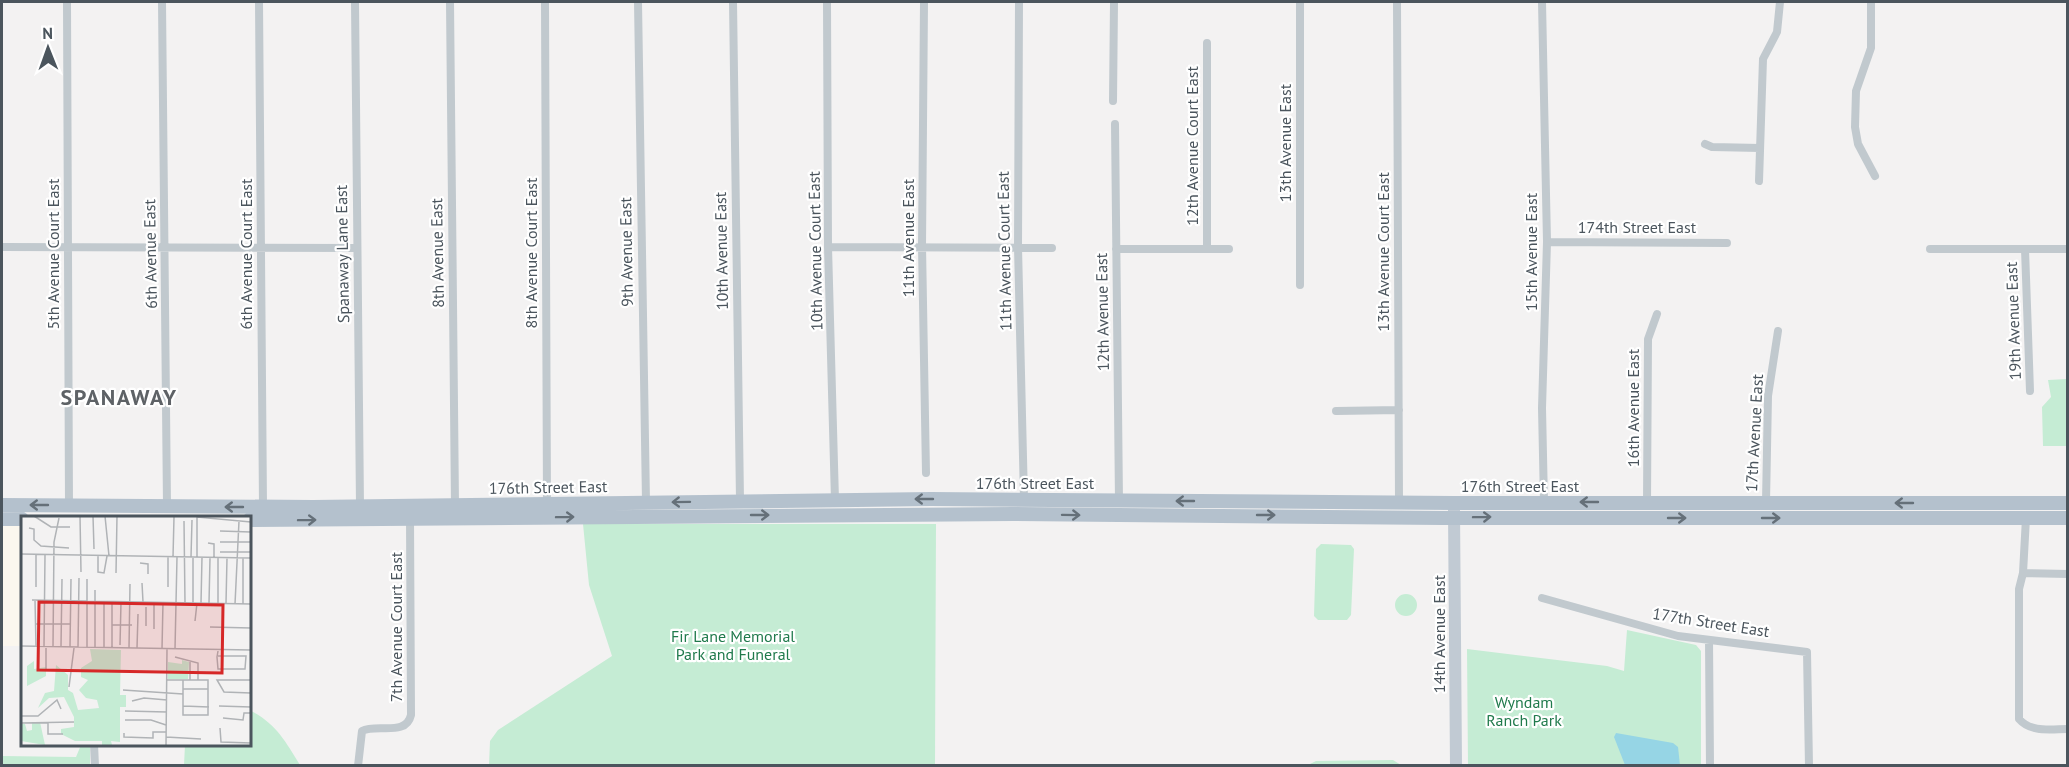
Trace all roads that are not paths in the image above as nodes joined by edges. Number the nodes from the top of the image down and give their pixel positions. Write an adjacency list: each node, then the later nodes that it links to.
1 (67, 2): 32 (street, 5th Avenue Court East)
2 (162, 2): 29 (street, 6th Avenue East)
3 (259, 2): 33 (street, 6th Avenue Court East)
4 (355, 2): 34 (street, Spanaway Lane East)
5 (450, 2): 62 (street, 8th Avenue East)
6 (545, 2): 63 (street, 8th Avenue Court East)
7 (638, 2): 53 (street, 9th Avenue East)
8 (733, 2): 50 (street, 10th Avenue East)
9 (827, 2): 30 (street, 10th Avenue Court East)
10 (924, 2): 27 (street, 11th Avenue East)
11 (1019, 2): 31 (street, 11th Avenue Court East)
12 (1114, 2): 19 (street)
13 (1300, 2): 42 (street, 13th Avenue East)
14 (1397, 2): 46 (street, 13th Avenue Court East)
15 (1542, 2): 25 (street, 15th Avenue East)
16 (1780, 2): 22 (street)
17 (1871, 2): 23 (street)
18 (1207, 43): 37 (street, 12th Avenue Court East)
19 (1113, 101)
20 (1114, 124): 36 (street, 12th Avenue East)
21 (1705, 144): 22 (street)
22 (1760, 148): 24 (street)
23 (1875, 176)
24 (1759, 181)
25 (1547, 242): 26 (street, 174th Street East); 55 (street, 15th Avenue East)
26 (1727, 243)
27 (922, 246): 30 (street); 31 (street); 48 (street, 11th Avenue East)
28 (2, 247): 32 (street)
29 (166, 247): 32 (street); 33 (street); 65 (street, 6th Avenue East)
30 (828, 247): 51 (street, 10th Avenue Court East)
31 (1018, 247): 35 (street); 49 (street, 11th Avenue Court East)
32 (68, 248): 64 (street, 5th Avenue Court East)
33 (261, 248): 34 (street); 67 (street, 6th Avenue Court East)
34 (357, 248): 66 (street, Spanaway Lane East)
35 (1052, 248)
36 (1116, 249): 37 (street); 52 (street, 12th Avenue East)
37 (1207, 249): 38 (street)
38 (1229, 249)
39 (1930, 249): 40 (street)
40 (2025, 249): 41 (street); 45 (street, 19th Avenue East)
41 (2067, 249)
42 (1300, 285)
43 (1657, 314): 57 (street, 16th Avenue East)
44 (1778, 331): 56 (street, 17th Avenue East)
45 (2031, 392)
46 (1399, 410): 47 (street); 54 (street, 13th Avenue Court East)
47 (1336, 411)
48 (926, 473)
49 (1024, 499): 51 (main road, 176th Street East, one-way to 51); 52 (main road, 176th Street East); 70 (main road)
50 (740, 500): 51 (main road, 176th Street East); 53 (main road, 176th Street East, one-way to 53)
51 (836, 500)
52 (1119, 501): 54 (main road, 176th Street East, one-way to 52)
53 (646, 502): 63 (main road, 176th Street East)
54 (1399, 502): 69 (main road, 176th Street East); 71 (main road)
55 (1544, 502): 57 (main road, 176th Street East, one-way to 55); 69 (main road, 176th Street East)
56 (1766, 502): 58 (main road, 176th Street East); 60 (main road, 176th Street East, one-way to 56)
57 (1647, 503): 58 (main road, 176th Street East)
58 (1711, 503): 76 (main road)
59 (2067, 503): 60 (main road, 176th Street East)
60 (2001, 504): 77 (main road)
61 (2, 505): 64 (main road, 176th Street East, one-way to 61)
62 (455, 505): 63 (main road, 176th Street East); 66 (main road, 176th Street East); 73 (main road)
63 (547, 505): 75 (main road)
64 (69, 506): 65 (main road, 176th Street East)
65 (167, 506): 67 (main road, 176th Street East, one-way to 65); 72 (main road)
66 (360, 506): 67 (main road, 176th Street East)
67 (263, 507)
68 (2067, 509): 78 (main road)
69 (1454, 510): 71 (main road, 176th Street East); 76 (main road, 176th Street East, one-way to 76); 91 (street, 14th Avenue East)
70 (950, 514): 71 (main road, 176th Street East, one-way to 71); 75 (main road, 176th Street East, one-way to 70)
71 (1294, 515)
72 (89, 516)
73 (388, 518): 74 (main road, 176th Street East); 82 (main road, 176th Street East, one-way to 73)
74 (410, 518): 75 (main road, 176th Street East); 90 (street, 7th Avenue Court East)
75 (483, 518)
76 (1712, 518): 77 (main road, 176th Street East, one-way to 77)
77 (1928, 518): 78 (main road, 176th Street East)
78 (2026, 518): 79 (main road, 176th Street East); 83 (street)
79 (2067, 518)
80 (2, 519): 81 (main road)
81 (21, 519)
82 (250, 520)
83 (2023, 573): 84 (street); 87 (street)
84 (2067, 574)
85 (1542, 598): 86 (street, 177th Street East)
86 (1709, 640): 92 (street); 93 (street, 177th Street East)
87 (2067, 729)
88 (94, 746): 89 (street)
89 (95, 765)
90 (358, 765)
91 (1456, 765)
92 (1710, 765)
93 (1809, 765)

